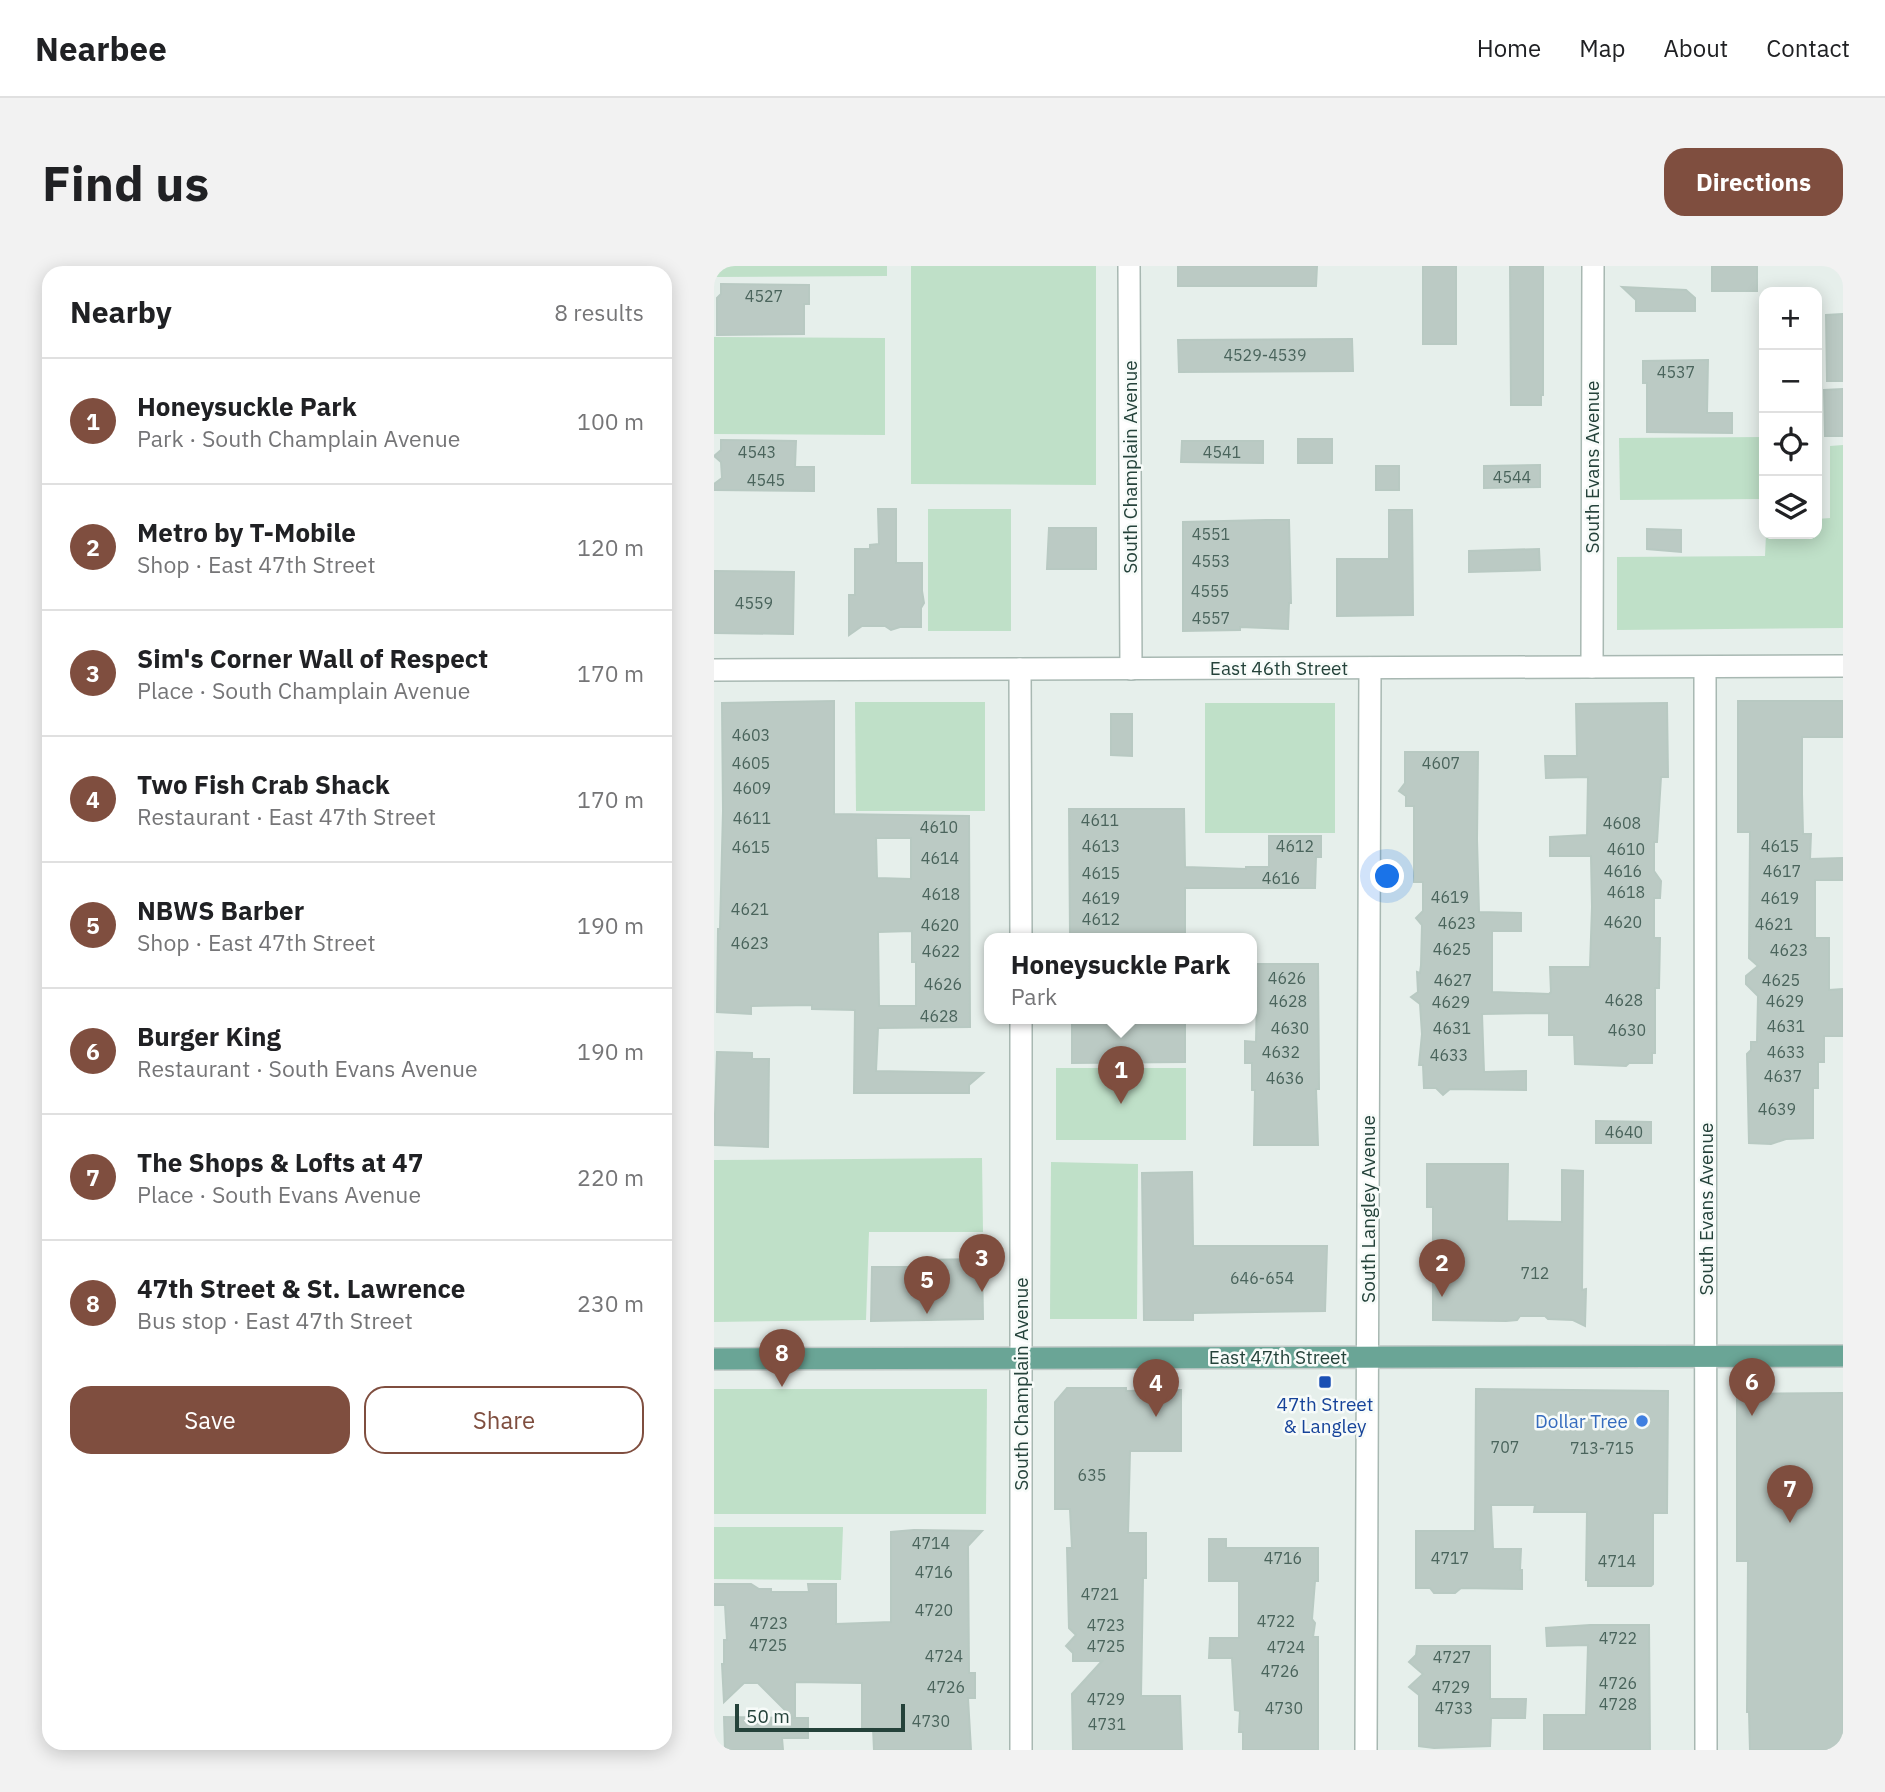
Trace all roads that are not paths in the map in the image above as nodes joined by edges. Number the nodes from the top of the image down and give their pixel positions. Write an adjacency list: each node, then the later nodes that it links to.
1 (1129, 266): 8 (street, South Champlain Avenue)
2 (1593, 266): 3 (street, South Evans Avenue)
3 (1592, 667): 4 (street, East 46th Street); 6 (street, East 46th Street)
4 (1705, 667): 5 (street, East 46th Street); 12 (street, South Evans Avenue)
5 (1843, 667)
6 (1370, 668): 8 (street, East 46th Street); 14 (street, South Langley Avenue)
7 (1020, 669): 8 (street, East 46th Street); 9 (street, East 46th Street); 10 (street)
8 (1130, 669)
9 (714, 670)
10 (1021, 933)
11 (1021, 1024): 15 (street, South Champlain Avenue)
12 (1706, 1356): 13 (main road, East 47th Street); 14 (main road, East 47th Street); 19 (street, South Evans Avenue)
13 (1843, 1356)
14 (1367, 1357): 15 (main road, East 47th Street); 18 (street, South Langley Avenue)
15 (1021, 1358): 16 (main road, East 47th Street); 17 (street, South Champlain Avenue)
16 (714, 1359)
17 (1021, 1750)
18 (1366, 1750)
19 (1706, 1750)

